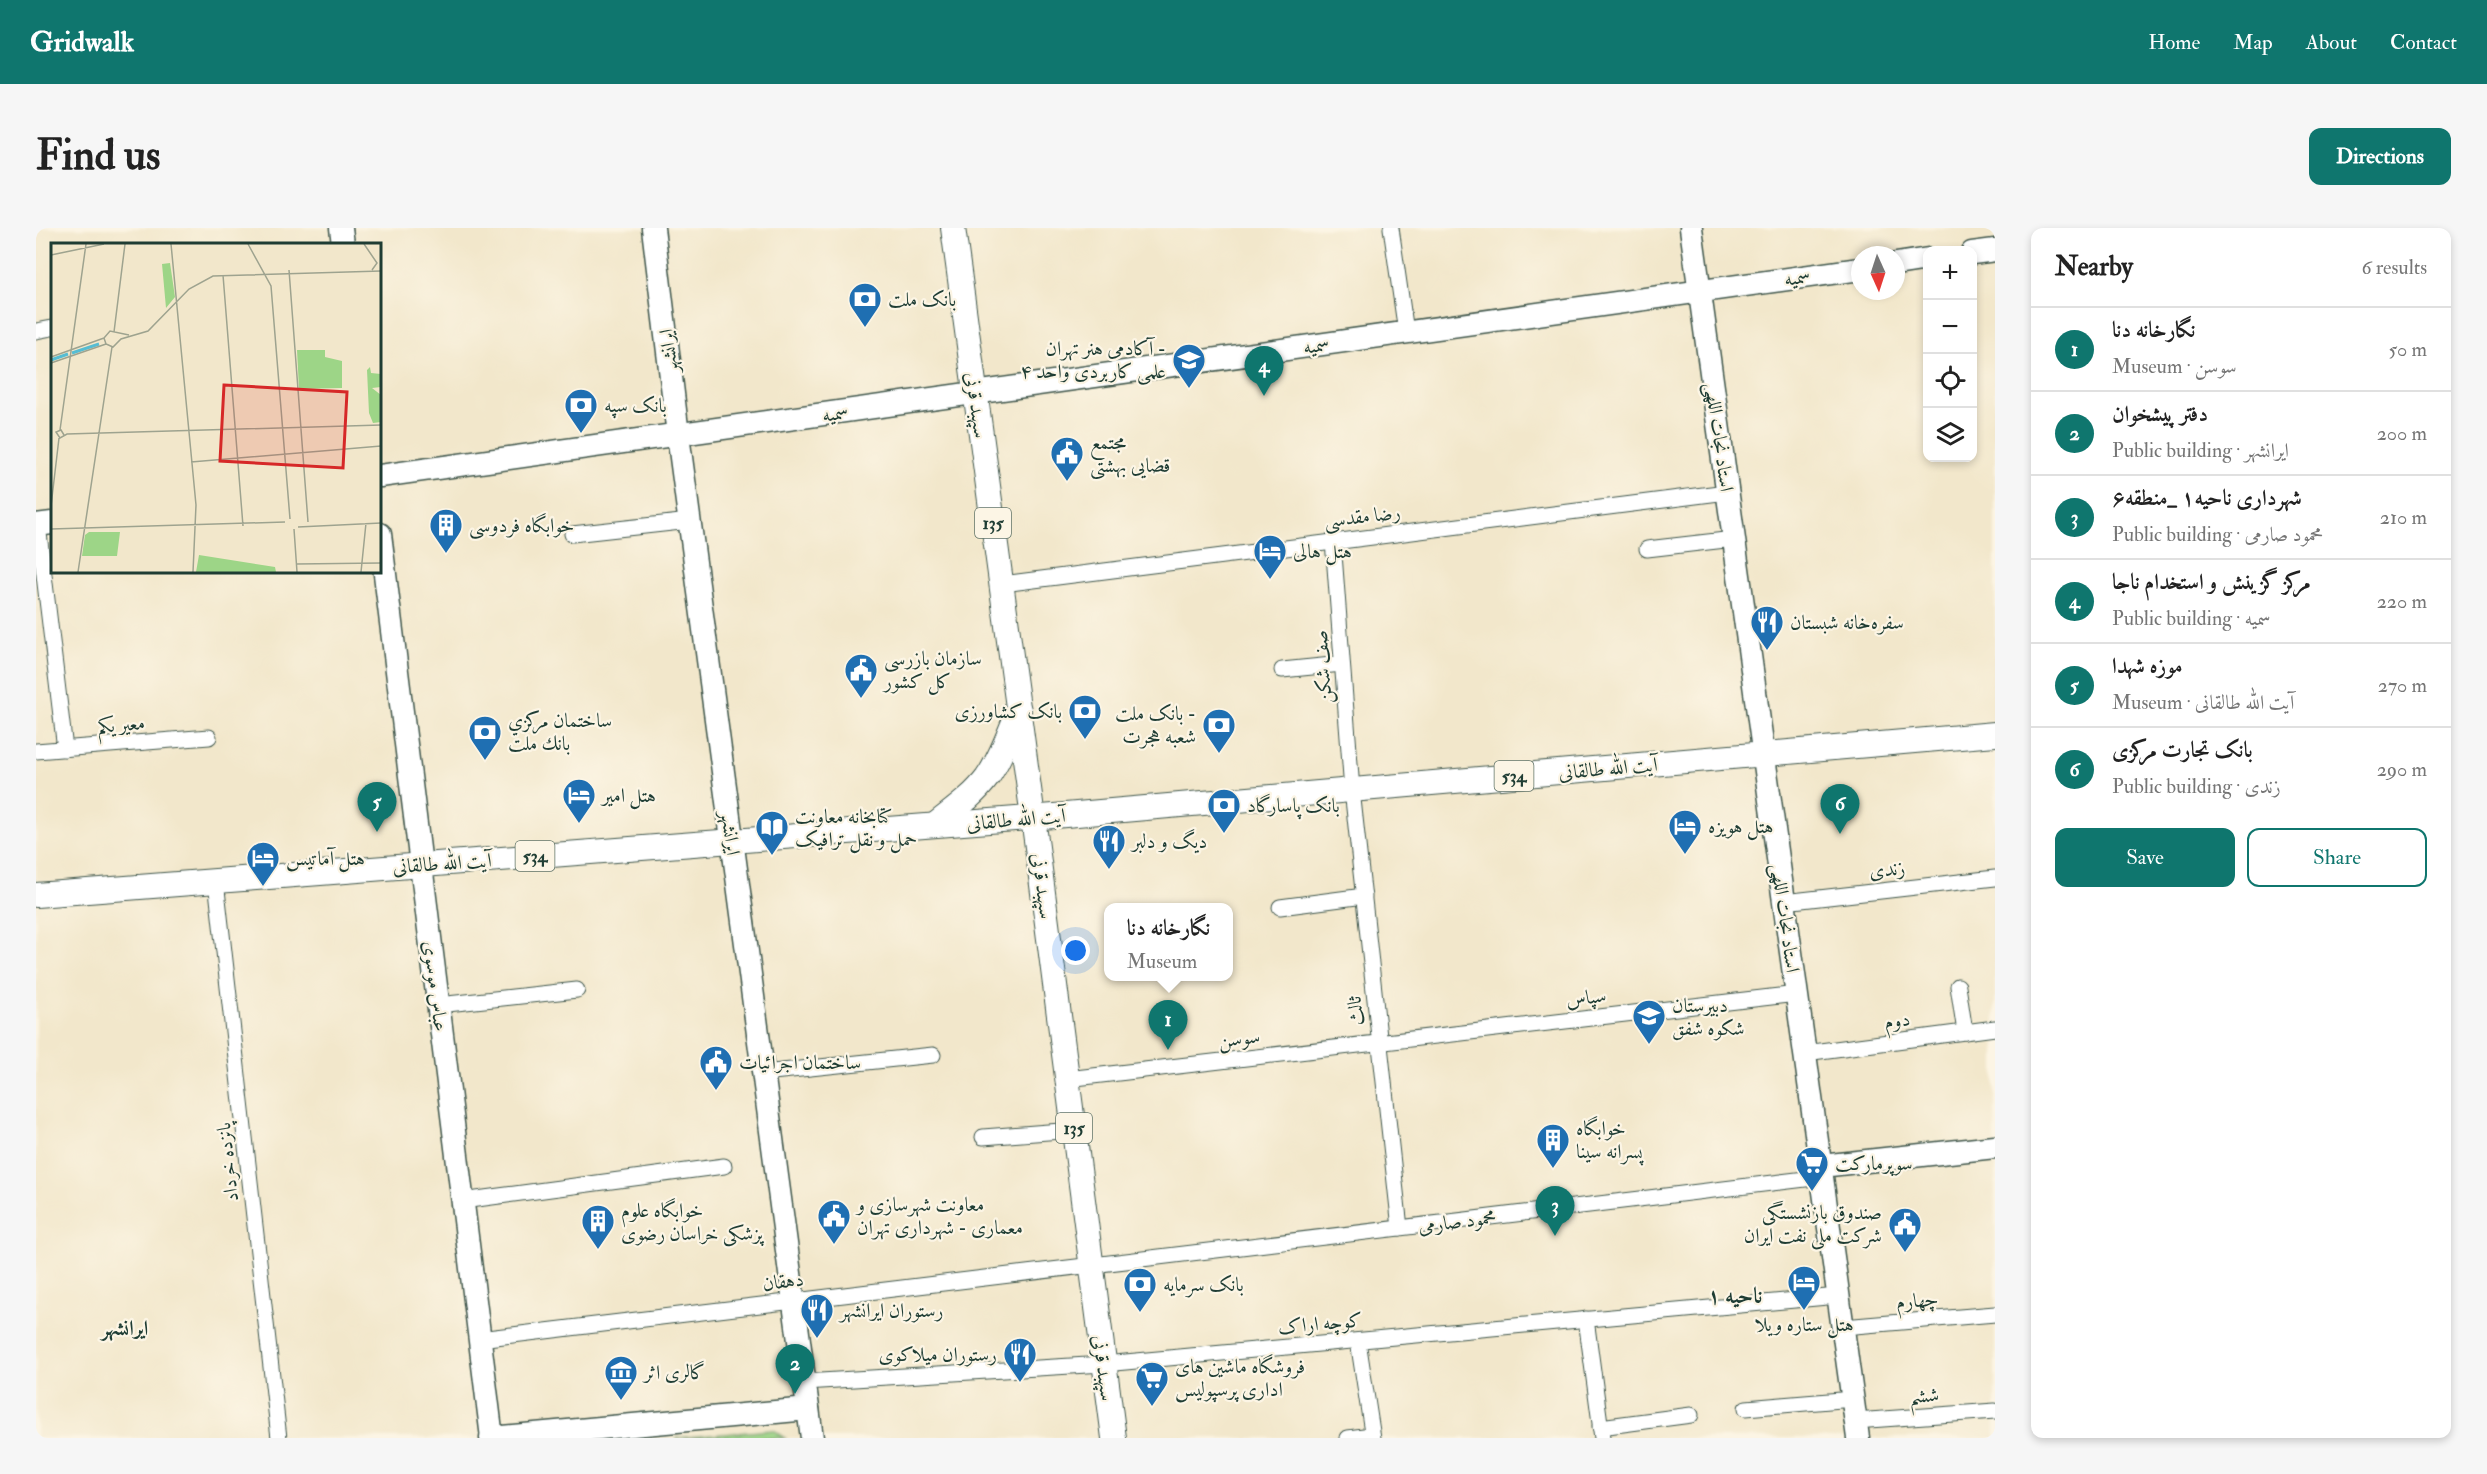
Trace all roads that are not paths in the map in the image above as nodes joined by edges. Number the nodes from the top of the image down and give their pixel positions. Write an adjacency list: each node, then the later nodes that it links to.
1 (341, 228): 6 (main road)
2 (653, 228): 17 (main road, ایرانشهر)
3 (953, 228): 16 (main road, سپهبد قرنی / 135)
4 (1391, 228): 15 (street)
5 (1691, 228): 12 (main road, استاد نجات اللهی)
6 (343, 243)
7 (1995, 250): 8 (main road)
8 (1977, 252)
9 (1923, 260): 10 (main road)
10 (1905, 263)
11 (1851, 270): 12 (main road, سمیه)
12 (1700, 291): 15 (main road, سمیه); 19 (main road, استاد نجات اللهی)
13 (51, 328): 14 (street)
14 (36, 331)
15 (1406, 332): 16 (main road, سمیه)
16 (976, 393): 17 (main road, سمیه); 27 (main road, سپهبد قرنی / 135)
17 (678, 435): 18 (main road, سمیه); 20 (main road, ایرانشهر)
18 (381, 477)
19 (1727, 492): 23 (main road, استاد نجات اللهی); 24 (street, رضا مقدسی)
20 (690, 521): 22 (street); 39 (main road, ایرانشهر)
21 (42, 524): 33 (street)
22 (572, 534)
23 (1734, 539): 26 (street); 35 (main road, استاد نجات اللهی)
24 (1333, 541): 27 (street, رضا مقدسی); 28 (street, صف شکن)
25 (381, 542): 40 (main road, عباس موسوی)
26 (1647, 549)
27 (1002, 584): 30 (main road, سپهبد قرنی / 135)
28 (1342, 663): 29 (street); 36 (street, صف شکن)
29 (1281, 670)
30 (1019, 710): 37 (main road, سپهبد قرنی / 135); 38 (main road)
31 (1995, 734): 35 (main road, آیت الله طالقانی / 534)
32 (209, 737): 33 (street, معیر یکم)
33 (65, 749): 34 (street, معیر یکم)
34 (36, 752)
35 (1764, 754): 36 (main road, آیت الله طالقانی / 534); 45 (main road, استاد نجات اللهی)
36 (1352, 790): 37 (main road, آیت الله طالقانی / 534); 44 (street, ثالث)
37 (1033, 818): 38 (main road, آیت الله طالقانی / 534); 57 (main road, سپهبد قرنی / 135)
38 (935, 825): 39 (main road, آیت الله طالقانی / 534)
39 (732, 841): 40 (main road, آیت الله طالقانی / 534); 56 (main road, ایرانشهر)
40 (420, 865): 42 (main road, آیت الله طالقانی / 534); 50 (main road, عباس موسوی)
41 (1995, 878): 45 (street, زندی)
42 (216, 881): 43 (main road, آیت الله طالقانی / 534); 82 (street, پانزده خرداد)
43 (36, 895)
44 (1364, 896): 46 (street); 53 (street, ثالث)
45 (1784, 902): 49 (main road, استاد نجات اللهی)
46 (1280, 907)
47 (1958, 986): 52 (street)
48 (577, 990): 50 (street)
49 (1797, 994): 53 (street, سپاس); 54 (main road, استاد نجات اللهی)
50 (438, 1005): 63 (main road, عباس موسوی)
51 (1995, 1028): 52 (street, دوم)
52 (1965, 1032): 54 (street, دوم)
53 (1380, 1042): 57 (street, سوسن); 64 (street, ثالث)
54 (1805, 1053): 62 (main road, استاد نجات اللهی)
55 (933, 1055): 56 (street)
56 (763, 1073): 67 (main road, ایرانشهر)
57 (1067, 1079): 58 (main road, سپهبد قرنی / 135)
58 (1074, 1130): 59 (street); 65 (main road, سپهبد قرنی / 135)
59 (983, 1137)
60 (1995, 1146): 62 (main road, محمود صارمی)
61 (724, 1166): 63 (street)
62 (1821, 1171): 64 (street, محمود صارمی); 66 (main road, استاد نجات اللهی)
63 (462, 1201): 71 (main road, عباس موسوی)
64 (1400, 1228): 65 (street, محمود صارمی)
65 (1091, 1265): 67 (street, دهقان); 73 (main road, سپهبد قرنی / 135)
66 (1839, 1296): 69 (street, کوچه اراک); 70 (main road, استاد نجات اللهی)
67 (794, 1301): 71 (street, دهقان); 74 (main road, ایرانشهر)
68 (1995, 1314): 70 (street, چهارم)
69 (1586, 1319): 72 (street, کوچه اراک); 80 (street)
70 (1843, 1327): 79 (main road, استاد نجات اللهی)
71 (479, 1339): 83 (main road, عباس موسوی)
72 (1358, 1341): 73 (street, کوچه اراک); 81 (street)
73 (1104, 1364): 74 (street, کوچه اراک); 85 (main road, سپهبد قرنی / 135)
74 (804, 1382): 75 (main road, ایرانشهر)
75 (808, 1408): 83 (main road); 84 (main road, ایرانشهر)
76 (1746, 1408): 79 (street, ششم)
77 (1995, 1411): 79 (street, ششم)
78 (1691, 1415): 80 (street)
79 (1855, 1419)
80 (1601, 1433)
81 (1372, 1437): 86 (street)
82 (279, 1438)
83 (491, 1438)
84 (812, 1438)
85 (1114, 1438)
86 (1348, 1438)

